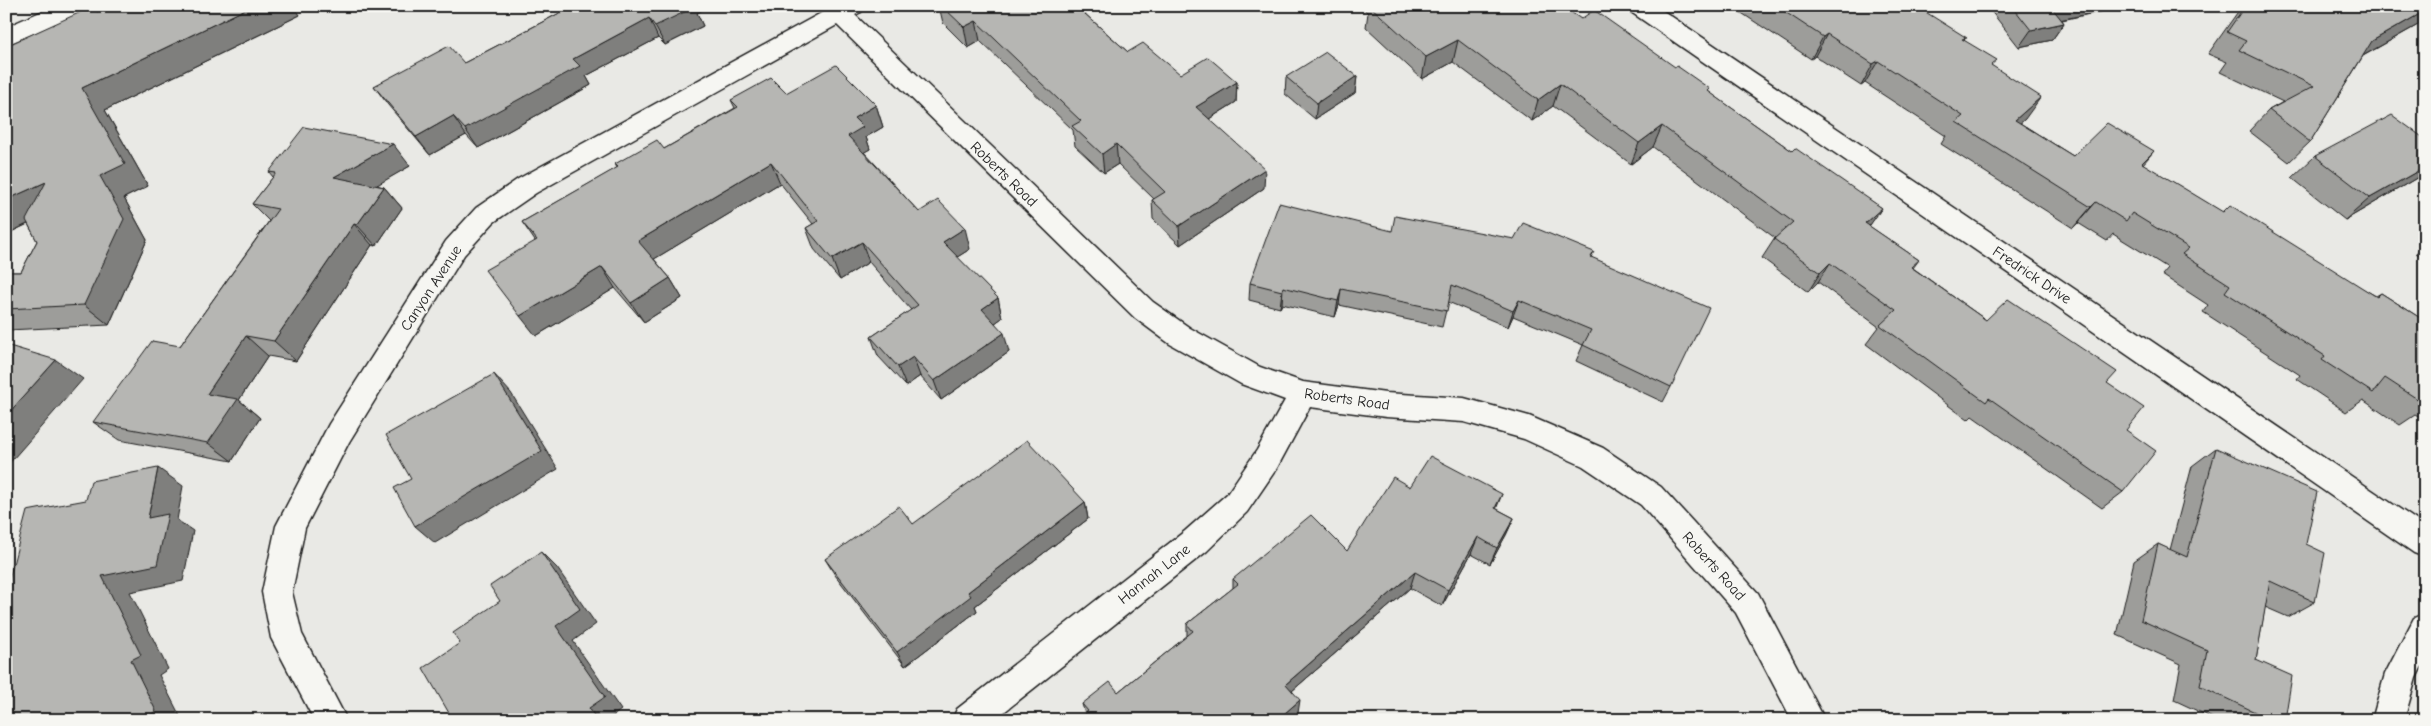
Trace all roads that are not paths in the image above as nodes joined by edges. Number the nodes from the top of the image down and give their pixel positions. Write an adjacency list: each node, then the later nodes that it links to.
1 (76, 6): 4 (street)
2 (1639, 6): 6 (street, Fredrick Drive)
3 (841, 9): 5 (street, Roberts Road); 8 (street, Canyon Avenue)
4 (6, 37)
5 (1304, 394): 9 (street, Hannah Lane); 10 (street, Roberts Road)
6 (2425, 543)
7 (2425, 628): 11 (street)
8 (331, 720)
9 (968, 720)
10 (1809, 720)
11 (2388, 720)

